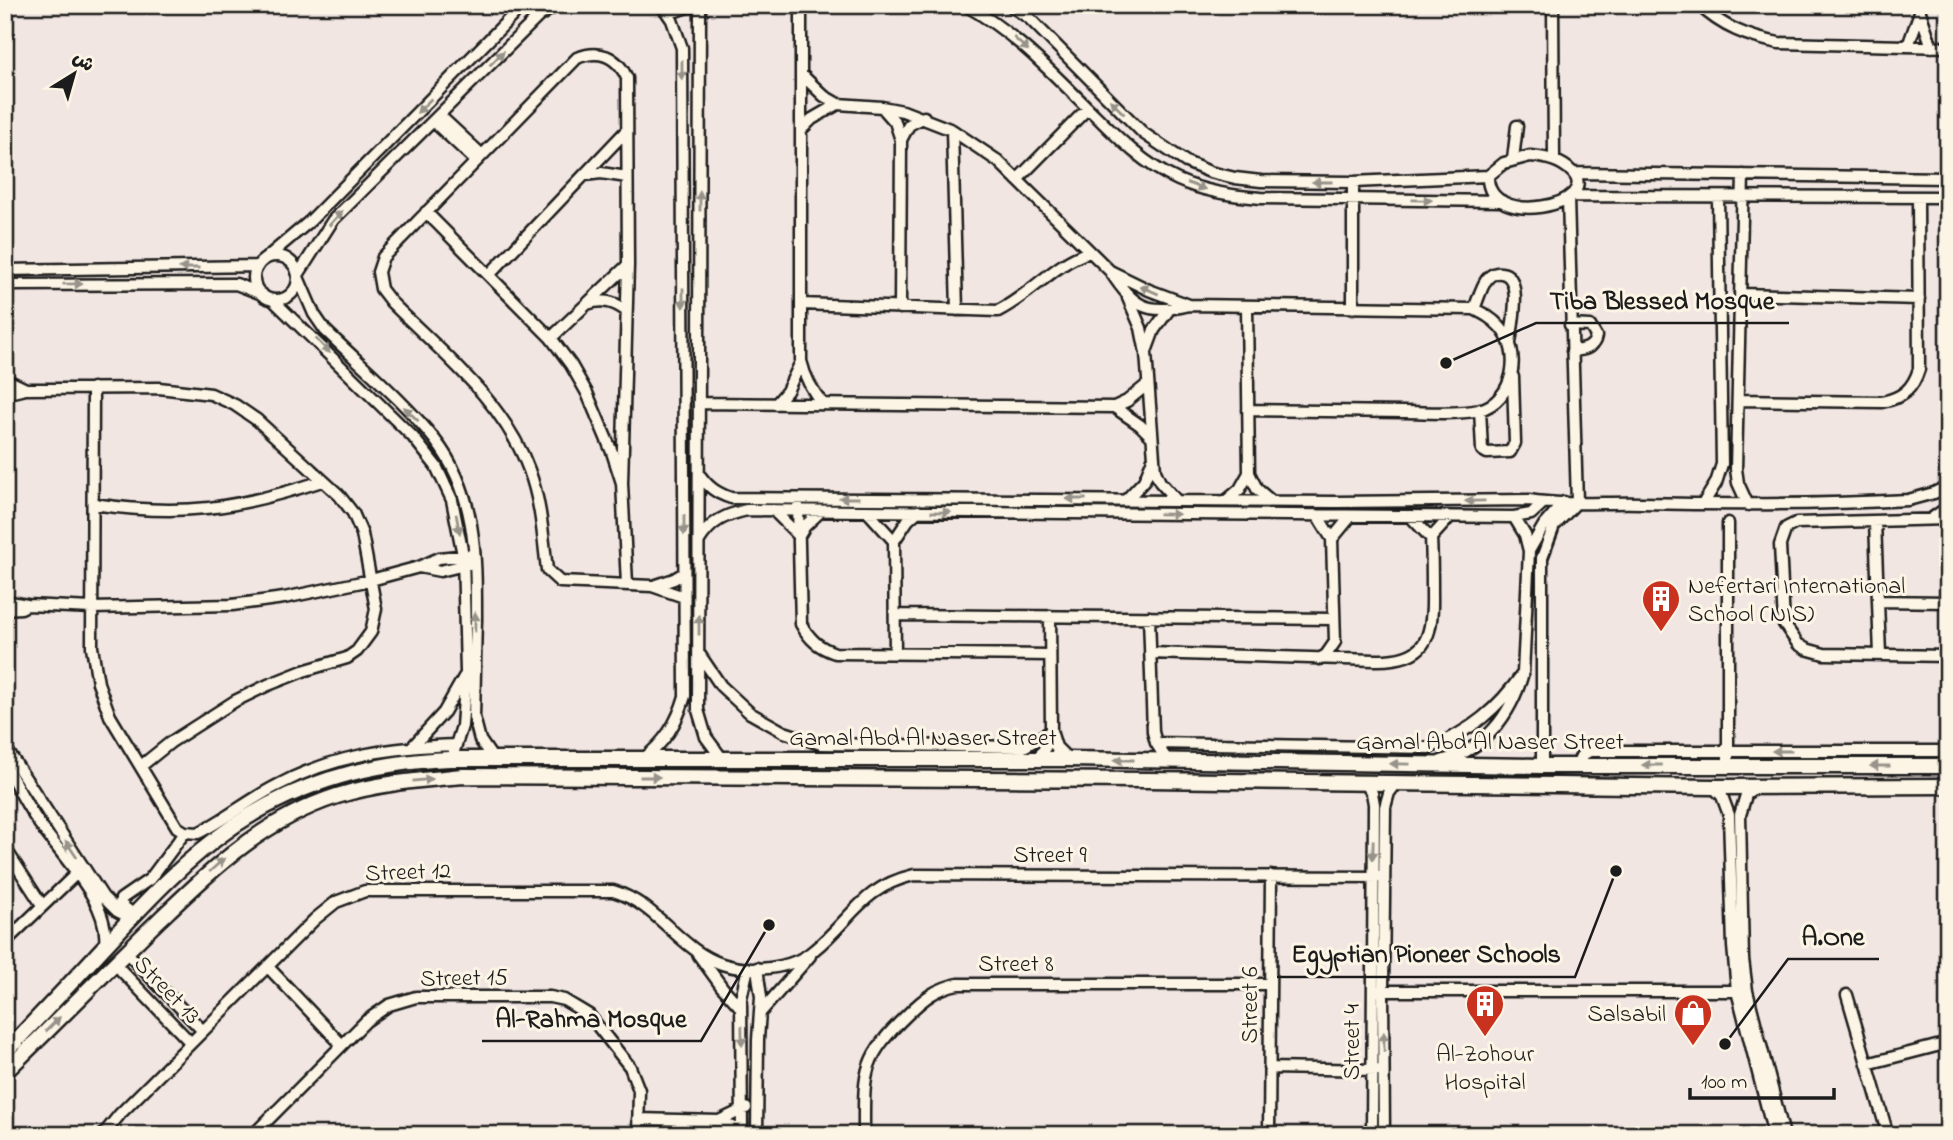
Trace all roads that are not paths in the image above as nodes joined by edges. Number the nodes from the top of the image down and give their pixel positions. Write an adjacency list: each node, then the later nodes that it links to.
1 (523, 5): 46 (street, one-way to 46)
2 (557, 5): 20 (street, one-way to 2)
3 (693, 5): 10 (street)
4 (700, 5): 77 (street, one-way to 4)
5 (802, 5): 15 (street)
6 (965, 5): 18 (street, one-way to 18)
7 (1010, 5): 36 (street, one-way to 7)
8 (1553, 5): 28 (street)
9 (1699, 5): 12 (street)
10 (661, 6): 76 (street, one-way to 76)
11 (1920, 9): 12 (street); 13 (street)
12 (1908, 46): 13 (street)
13 (1932, 47): 14 (street)
14 (1948, 47)
15 (802, 75): 16 (street); 23 (street)
16 (838, 104): 17 (street); 23 (street)
17 (882, 107): 19 (street); 25 (street)
18 (1087, 108): 35 (street); 42 (street, one-way to 42)
19 (924, 117): 24 (street); 25 (street)
20 (436, 118): 26 (street); 51 (street, one-way to 20)
21 (1517, 126): 27 (street)
22 (627, 130): 26 (street); 31 (street); 33 (street)
23 (801, 130): 59 (street)
24 (952, 130): 35 (street); 66 (street)
25 (901, 140): 62 (street)
26 (479, 158): 44 (street)
27 (1513, 159): 28 (street); 32 (street)
28 (1554, 160): 29 (street)
29 (1574, 173): 30 (street); 37 (street)
30 (1742, 174): 34 (street); 41 (street)
31 (584, 175): 33 (street); 50 (street)
32 (1488, 176): 36 (street); 43 (street)
33 (627, 177): 47 (street)
34 (1948, 178)
35 (1017, 180): 45 (street)
36 (1353, 182): 42 (street)
37 (1570, 197): 40 (street); 43 (street); 70 (street)
38 (1918, 197): 39 (street); 41 (street); 56 (street)
39 (1948, 197)
40 (1718, 198): 41 (street); 68 (street)
41 (1743, 198): 53 (street)
42 (1353, 200): 43 (street, one-way to 43); 63 (street)
43 (1502, 201)
44 (426, 212): 50 (street); 136 (street)
45 (1089, 252): 49 (street); 66 (street)
46 (261, 263): 48 (street, one-way to 48); 51 (street); 54 (street)
47 (628, 265): 58 (street); 65 (street)
48 (5, 270)
49 (1110, 271): 55 (street); 60 (street, one-way to 49)
50 (489, 275): 71 (street)
51 (298, 276): 57 (street); 132 (street, one-way to 51)
52 (5, 285): 54 (street, one-way to 54)
53 (1741, 294): 56 (street); 69 (street)
54 (262, 295): 57 (street)
55 (1127, 296): 67 (street); 74 (street)
56 (1919, 299): 84 (street)
57 (274, 300): 133 (street, one-way to 133)
58 (587, 304): 65 (street); 71 (street)
59 (801, 304): 62 (street); 75 (street)
60 (1189, 305): 61 (street); 67 (street)
61 (1247, 306): 63 (street); 90 (street)
62 (900, 308): 66 (street)
63 (1353, 308): 64 (street)
64 (1474, 309): 72 (street); 72 (street)
65 (625, 310): 96 (street)
66 (957, 310)
67 (1168, 311): 74 (street)
68 (1720, 319): 69 (street); 108 (street)
69 (1740, 319): 84 (street)
70 (1570, 325): 73 (street); 73 (street)
71 (551, 338): 96 (street)
72 (1510, 343): 78 (street)
73 (1572, 351): 105 (street)
74 (1146, 353): 80 (street)
75 (801, 361): 86 (street); 87 (street)
76 (683, 363): 77 (street); 134 (street, one-way to 134)
77 (699, 363): 85 (street)
78 (1513, 371): 89 (street); 89 (street)
79 (5, 379): 82 (street)
80 (1148, 384): 88 (street); 91 (street)
81 (93, 388): 82 (street); 95 (street); 107 (street)
82 (26, 389): 83 (street)
83 (5, 394)
84 (1738, 400): 109 (street)
85 (699, 403): 86 (street); 94 (street)
86 (776, 404): 87 (street)
87 (823, 404): 88 (street)
88 (1114, 407): 91 (street)
89 (1480, 409): 90 (street)
90 (1248, 411): 93 (street)
91 (1151, 436): 92 (street)
92 (1153, 459): 99 (street); 100 (street)
93 (1249, 473): 101 (street); 102 (street)
94 (699, 474): 98 (street); 129 (street)
95 (322, 481): 107 (street); 135 (street)
96 (622, 484): 136 (street)
97 (1948, 486): 109 (street)
98 (798, 498): 99 (street, one-way to 98); 112 (street)
99 (1127, 499): 100 (street)
100 (1176, 500): 102 (street)
101 (1270, 500): 102 (street); 103 (street)
102 (1226, 501)
103 (1336, 502): 106 (street, one-way to 103); 117 (street)
104 (1564, 502): 105 (street); 106 (street); 131 (street)
105 (1577, 502): 108 (street); 182 (street)
106 (1543, 503): 121 (street)
107 (93, 504): 143 (street)
108 (1703, 504): 109 (street)
109 (1748, 505)
110 (1948, 507): 124 (street)
111 (773, 510): 112 (street); 126 (street); 129 (street)
112 (798, 510): 113 (street); 126 (street)
113 (822, 510): 114 (street); 126 (street)
114 (867, 511): 115 (street); 130 (street)
115 (918, 511): 116 (street, one-way to 116); 130 (street)
116 (1317, 515): 117 (street); 128 (street)
117 (1336, 515): 118 (street)
118 (1351, 516): 119 (street); 128 (street)
119 (1410, 516): 120 (street); 127 (street)
120 (1450, 517): 121 (street); 127 (street)
121 (1514, 517): 131 (street)
122 (1948, 519): 124 (street)
123 (1875, 520): 124 (street); 140 (street); 154 (street)
124 (1930, 520)
125 (1728, 523): 169 (street)
126 (799, 536): 152 (street)
127 (1431, 538): 157 (street)
128 (1332, 539): 148 (street)
129 (699, 541): 151 (street, one-way to 129)
130 (894, 541): 145 (street)
131 (1529, 551): 159 (street)
132 (476, 558): 133 (street); 162 (street, one-way to 132)
133 (463, 560): 135 (street); 158 (street)
134 (684, 573): 137 (street); 138 (street)
135 (371, 580): 143 (street); 181 (street)
136 (627, 584): 137 (street)
137 (652, 586): 138 (street)
138 (684, 597): 160 (street)
139 (5, 601): 142 (street)
140 (1878, 601): 141 (street); 154 (street)
141 (1948, 602)
142 (27, 605): 143 (street); 144 (street)
143 (92, 608): 181 (street)
144 (5, 609)
145 (895, 615): 146 (street); 152 (street)
146 (1050, 616): 147 (street); 153 (street)
147 (1149, 617): 148 (street); 150 (street)
148 (1334, 619): 149 (street)
149 (1335, 642): 156 (street); 157 (street)
150 (1150, 653): 156 (street); 164 (street)
151 (699, 654): 161 (street); 163 (street)
152 (895, 654): 153 (street)
153 (1050, 654): 163 (street)
154 (1880, 655): 155 (street)
155 (1948, 656)
156 (1319, 659): 157 (street)
157 (1351, 660)
158 (466, 672): 162 (street); 167 (street)
159 (1523, 673): 164 (street); 180 (street)
160 (685, 696): 161 (street); 173 (street)
161 (698, 696): 174 (street)
162 (469, 705): 165 (street); 171 (street)
163 (1051, 731): 172 (street); 177 (street)
164 (1156, 743): 178 (street)
165 (456, 746): 167 (street); 170 (street)
166 (5, 747): 192 (street)
167 (412, 747): 194 (street)
168 (1948, 751): 169 (street, one-way to 169)
169 (1728, 758): 182 (main road, Gamal Abd Al Naser Street, one-way to 182); 183 (main road, Gamal Abd Al Naser Street, one-way to 169)
170 (450, 759): 171 (main road, Gamal Abd Al Naser Street); 201 (main road, Gamal Abd Al Naser Street)
171 (493, 759): 173 (main road, Gamal Abd Al Naser Street)
172 (1068, 759): 177 (main road, Gamal Abd Al Naser Street); 178 (main road, Gamal Abd Al Naser Street, one-way to 172)
173 (642, 760): 174 (main road, Gamal Abd Al Naser Street)
174 (723, 760): 175 (main road, Gamal Abd Al Naser Street)
175 (898, 760): 176 (main road, Gamal Abd Al Naser Street); 184 (main road)
176 (938, 760): 177 (main road, Gamal Abd Al Naser Street); 185 (main road)
177 (1037, 760)
178 (1167, 760): 180 (main road, Gamal Abd Al Naser Street, one-way to 178)
179 (5, 764): 193 (street)
180 (1428, 765): 182 (main road, Gamal Abd Al Naser Street)
181 (141, 766): 194 (street)
182 (1542, 766)
183 (1948, 766)
184 (899, 778): 185 (main road, Gamal Abd Al Naser Street); 205 (main road, Gamal Abd Al Naser Street, one-way to 184)
185 (937, 779): 186 (main road, Gamal Abd Al Naser Street)
186 (1366, 784): 187 (main road, Gamal Abd Al Naser Street); 198 (street, Street 4, one-way to 198)
187 (1395, 785): 189 (main road, Gamal Abd Al Naser Street); 198 (street, Street 4)
188 (1948, 786): 190 (main road, Gamal Abd Al Naser Street)
189 (1713, 787): 190 (main road, Gamal Abd Al Naser Street); 191 (street)
190 (1755, 787): 191 (street)
191 (1735, 815): 212 (street)
192 (50, 818): 193 (street); 199 (street, one-way to 192)
193 (39, 824): 196 (street)
194 (185, 832): 201 (street)
195 (5, 848): 200 (street)
196 (76, 874): 199 (street); 200 (street)
197 (1270, 876): 198 (street, Street 9); 206 (street, Street 9); 210 (street, Street 6)
198 (1379, 877): 211 (street, Street 4)
199 (99, 899): 201 (street); 203 (street)
200 (41, 905): 202 (street)
201 (132, 916): 203 (main road, Gamal Abd Al Naser Street)
202 (5, 942)
203 (105, 947): 220 (main road, Gamal Abd Al Naser Street)
204 (696, 951): 208 (street, Street 12); 209 (street, Street 12); 214 (street)
205 (126, 952): 207 (main road, Gamal Abd Al Naser Street); 216 (street, Street 13)
206 (813, 952): 209 (street, Street 9); 215 (street)
207 (114, 963): 217 (street, Street 13); 225 (main road, Gamal Abd Al Naser Street, one-way to 207)
208 (268, 967): 216 (street, Street 12); 219 (street)
209 (752, 968): 214 (street); 215 (street)
210 (1270, 984): 222 (street, Street 6); 235 (street, Street 8)
211 (1378, 991): 212 (street); 223 (street, Street 4); 224 (street, Street 4, one-way to 211)
212 (1742, 991): 239 (street); 240 (street)
213 (1847, 995): 221 (street)
214 (741, 1009): 227 (street, one-way to 227)
215 (760, 1013): 226 (street)
216 (203, 1031): 217 (street, Street 12)
217 (191, 1043): 231 (street, Street 12)
218 (1948, 1043): 221 (street)
219 (342, 1045): 228 (street, Street 15); 232 (street, Street 15)
220 (5, 1052)
221 (1867, 1065): 241 (street)
222 (1269, 1068): 223 (street); 236 (street, Street 6)
223 (1372, 1070): 224 (street); 237 (street, Street 4)
224 (1385, 1070): 238 (street, Street 4)
225 (5, 1072)
226 (757, 1106): 227 (street); 234 (street)
227 (742, 1108): 229 (street); 230 (street)
228 (638, 1119): 229 (street); 233 (street, Street 15)
229 (719, 1121): 230 (street)
230 (742, 1133): 234 (street)
231 (103, 1135)
232 (253, 1135)
233 (638, 1135)
234 (755, 1135)
235 (864, 1135)
236 (1269, 1135)
237 (1372, 1135)
238 (1384, 1135)
239 (1774, 1135)
240 (1784, 1135)
241 (1888, 1135)

